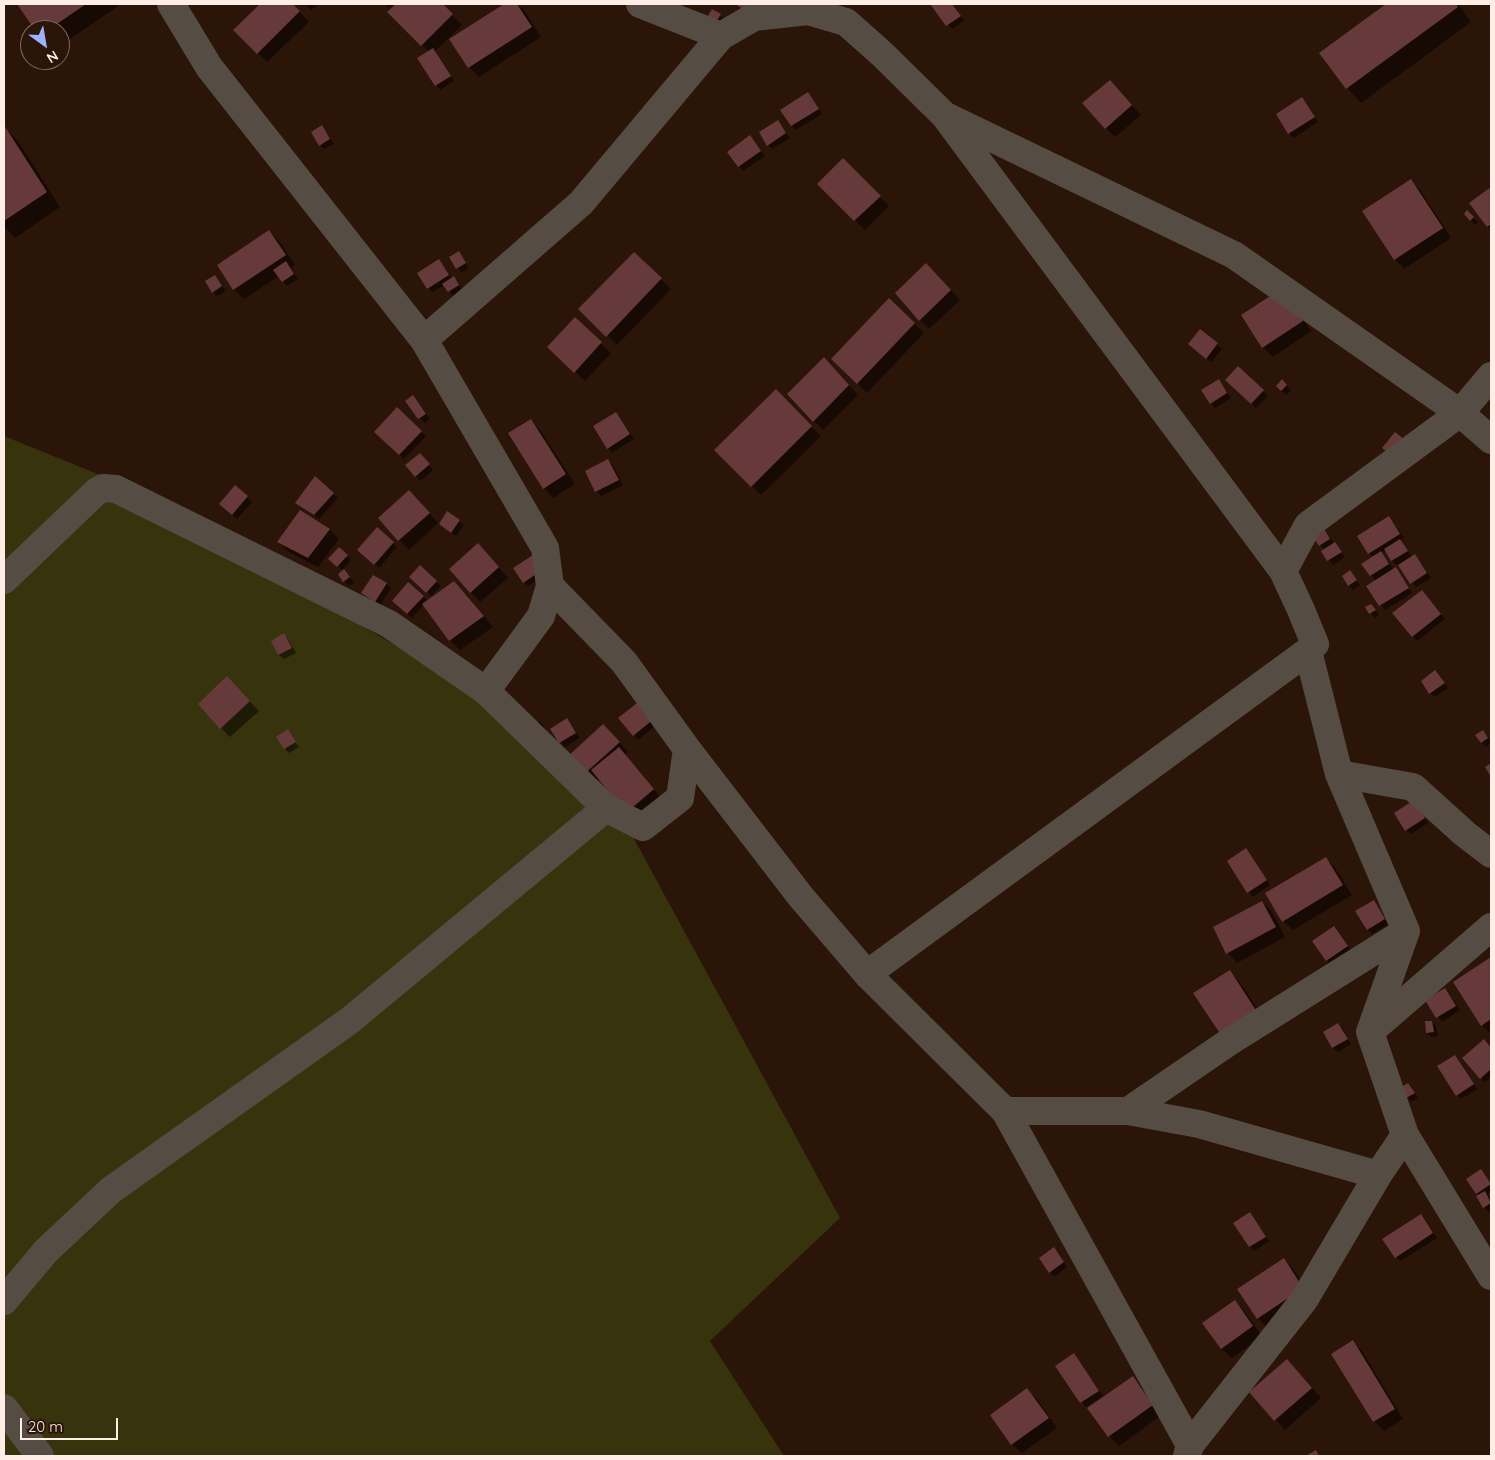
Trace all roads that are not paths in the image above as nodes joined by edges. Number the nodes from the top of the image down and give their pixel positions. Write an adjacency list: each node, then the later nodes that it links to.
1 (171, 4): 5 (street)
2 (640, 4): 3 (street)
3 (721, 36): 4 (street); 5 (street)
4 (944, 115): 7 (street); 9 (street)
5 (424, 340): 11 (street)
6 (1491, 376): 7 (street)
7 (1460, 413): 8 (street); 9 (street)
8 (1491, 440)
9 (1283, 571): 12 (street)
10 (4, 580): 13 (street)
11 (550, 586): 13 (street); 14 (street)
12 (1308, 651): 15 (street); 20 (street)
13 (486, 691): 16 (street)
14 (687, 749): 16 (street); 20 (street)
15 (1339, 774): 17 (street); 19 (street)
16 (606, 808): 27 (street)
17 (1491, 854)
18 (1491, 927): 21 (street)
19 (1406, 930): 21 (street); 23 (street)
20 (867, 974): 22 (street)
21 (1370, 1032): 24 (street)
22 (1005, 1111): 23 (street); 29 (street)
23 (1128, 1111): 25 (street)
24 (1405, 1135): 25 (street); 26 (street)
25 (1378, 1175): 29 (street)
26 (1491, 1276)
27 (4, 1301)
28 (4, 1408): 30 (street)
29 (1188, 1451)
30 (40, 1456)

